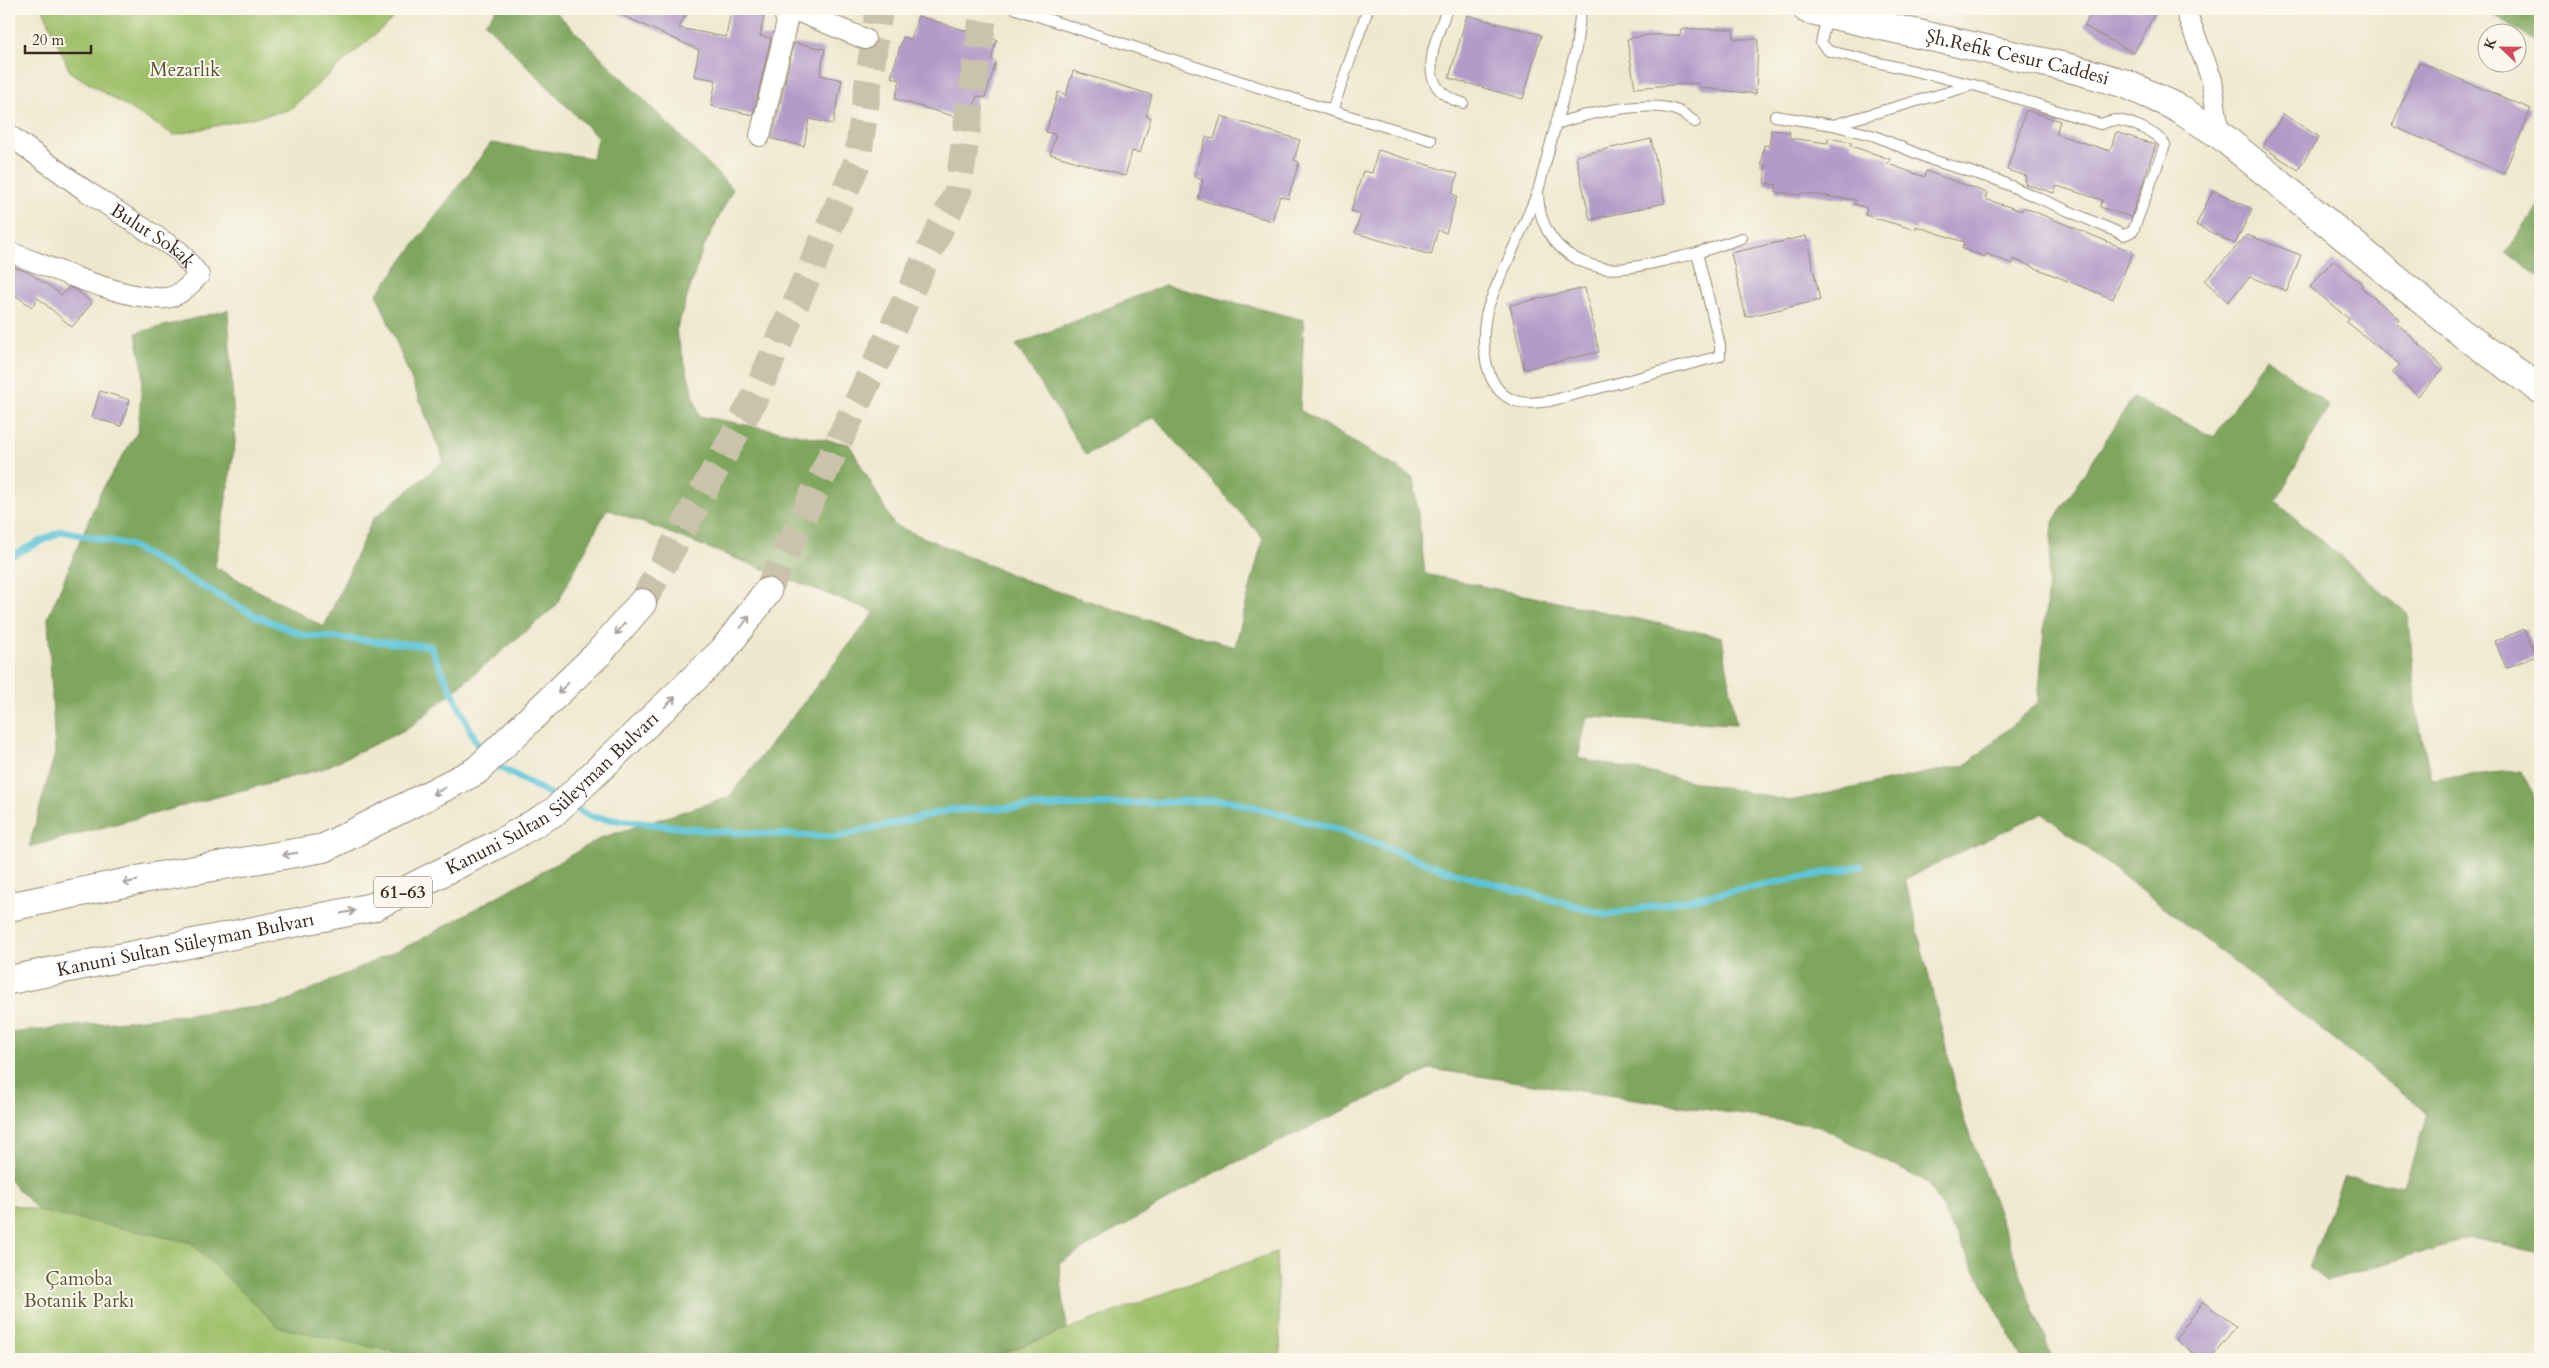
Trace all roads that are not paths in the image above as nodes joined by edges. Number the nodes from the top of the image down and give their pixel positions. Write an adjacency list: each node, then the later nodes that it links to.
1 (782, 9): 19 (street)
2 (792, 9): 9 (street)
3 (1016, 9): 12 (lane)
4 (1368, 9): 12 (lane)
5 (1447, 9): 11 (lane)
6 (1581, 9): 15 (lane)
7 (2185, 9): 17 (street)
8 (1817, 12): 10 (lane); 17 (main road, Şh.Refik Cesur Caddesi)
9 (865, 39)
10 (1974, 85): 16 (lane); 16 (lane)
11 (1463, 103)
12 (1332, 111): 20 (lane)
13 (1775, 116): 16 (lane)
14 (1694, 122): 15 (lane)
15 (1556, 124): 21 (lane)
16 (1833, 125)
17 (2219, 134): 25 (main road, Şh.Refik Cesur Caddesi)
18 (9, 135): 23 (street, Bulut Sokak)
19 (760, 136)
20 (1431, 140)
21 (1538, 191): 24 (lane); 24 (lane)
22 (1742, 238): 24 (lane)
23 (9, 252)
24 (1697, 253)
25 (2540, 389)
26 (767, 592): 29 (main road, Kanuni Sultan Süleyman Bulvarı / 61-63, one-way to 26)
27 (642, 603): 28 (main road, one-way to 28)
28 (9, 907)
29 (9, 980)

